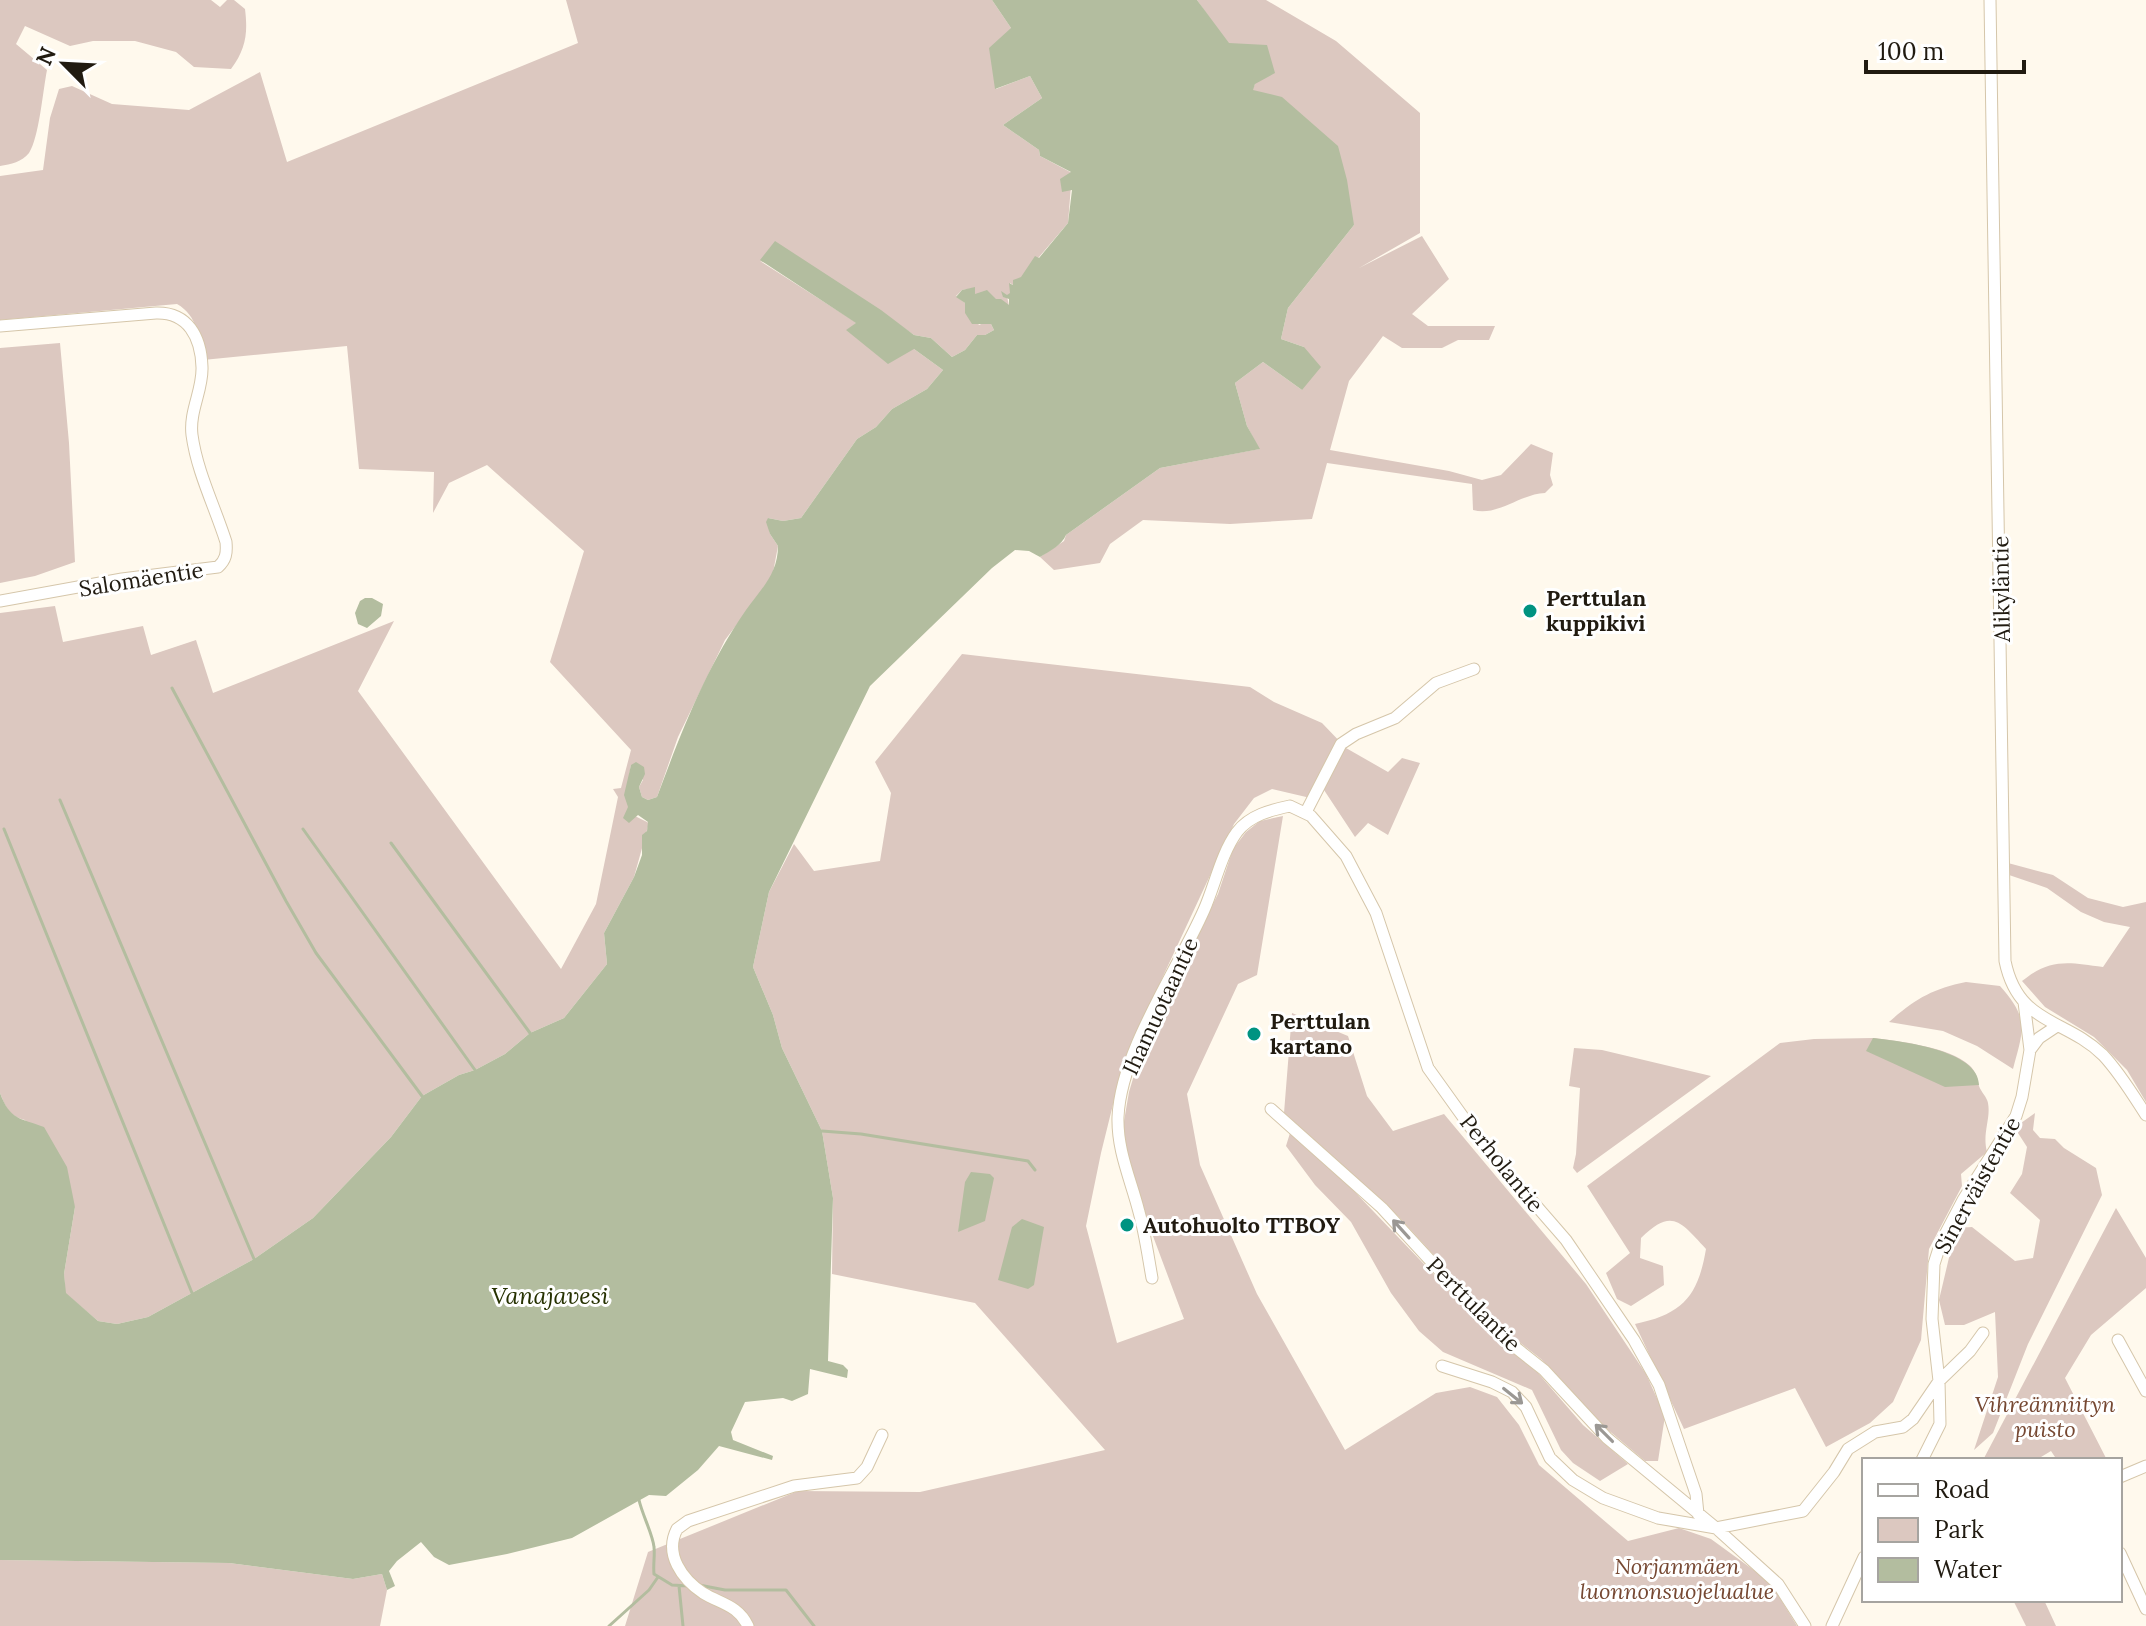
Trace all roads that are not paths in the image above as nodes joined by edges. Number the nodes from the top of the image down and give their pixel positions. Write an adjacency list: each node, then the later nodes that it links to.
1 (1990, 0): 6 (street, Alikyläntie)
2 (0, 326): 3 (street, Salomäentie)
3 (0, 601)
4 (1474, 669): 5 (street)
5 (1306, 812): 11 (street, Ihamuotaantie); 21 (street, Perholantie)
6 (2024, 1002): 7 (street, Alikyläntie); 8 (street, Sinerväistentie)
7 (2057, 1026): 8 (street); 10 (street, Alikyläntie)
8 (2030, 1050): 15 (street, Sinerväistentie)
9 (1271, 1109): 21 (street, Perttulantie, one-way to 9)
10 (2146, 1115)
11 (1152, 1278)
12 (1983, 1333): 15 (street)
13 (2118, 1340): 16 (street)
14 (1442, 1366): 22 (street, Perttulantie, one-way to 22)
15 (1939, 1381): 18 (street, Sinerväistentie); 22 (street)
16 (2146, 1391)
17 (882, 1435): 26 (street)
18 (1923, 1458)
19 (2146, 1466): 20 (street)
20 (2122, 1476)
21 (1698, 1514): 22 (street, Perttulantie)
22 (1716, 1528): 27 (street, Perttulantie)
23 (2122, 1557): 25 (street)
24 (1862, 1561): 28 (street)
25 (2146, 1609)
26 (748, 1626)
27 (1805, 1626)
28 (1832, 1626)

